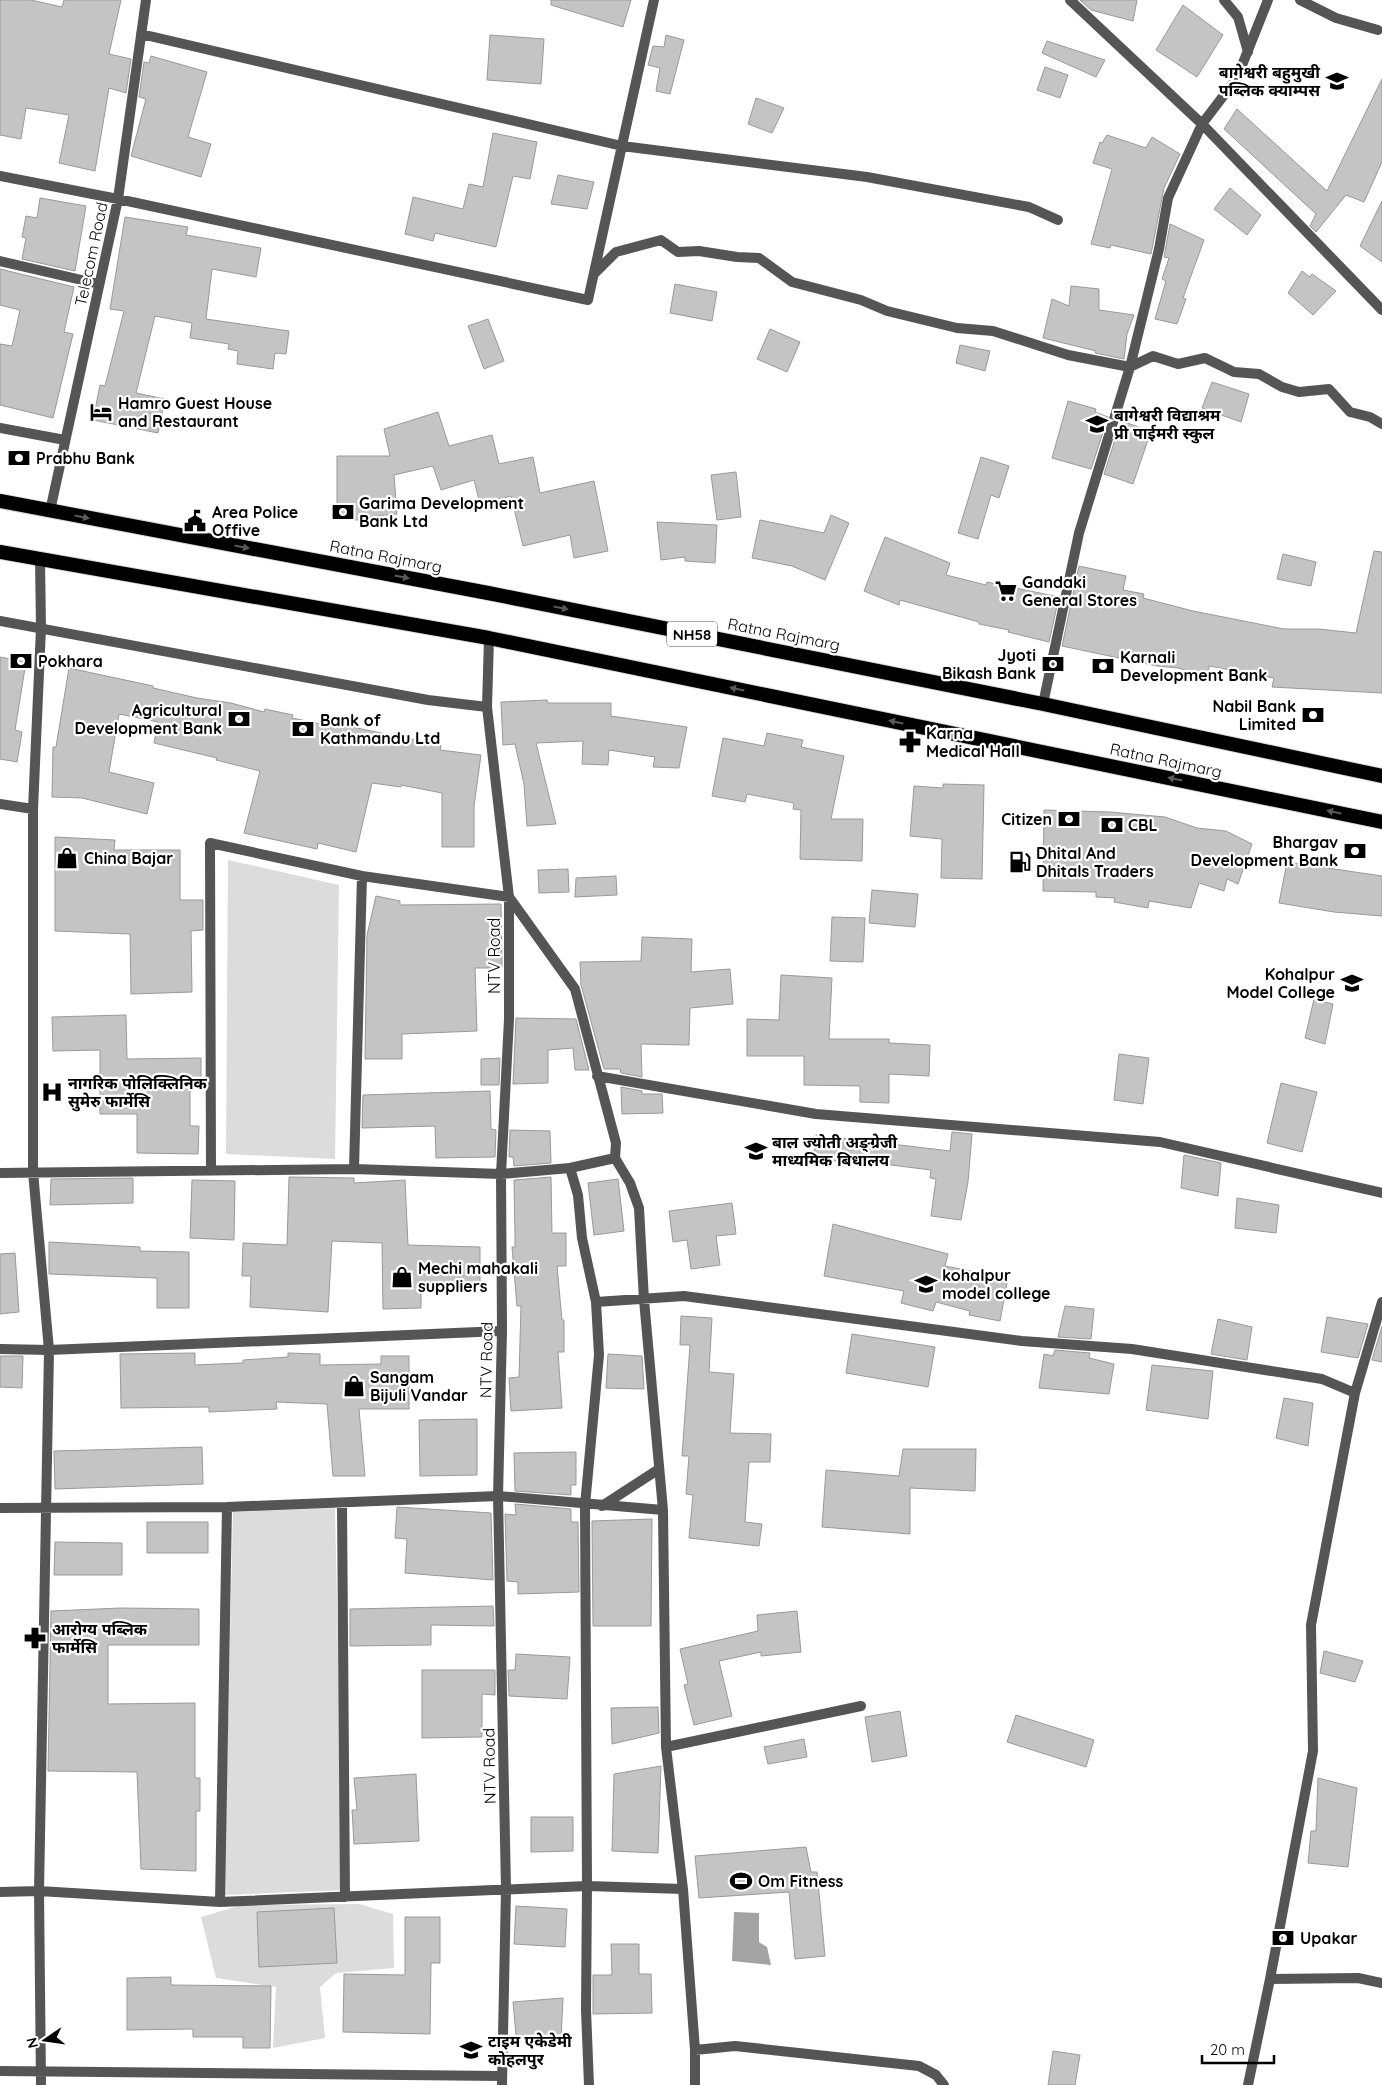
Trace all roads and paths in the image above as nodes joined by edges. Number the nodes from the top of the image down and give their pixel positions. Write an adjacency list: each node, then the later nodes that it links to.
1 (146, 0): 8 (street, Telecom Road)
2 (654, 0): 11 (street)
3 (1070, 0): 10 (street)
4 (1224, 0): 9 (street)
5 (1268, 0): 9 (street)
6 (1300, 0): 7 (street)
7 (1378, 30)
8 (141, 34): 11 (street); 13 (street, Telecom Road)
9 (1248, 52): 10 (street)
10 (1202, 124): 18 (street); 19 (street)
11 (622, 146): 14 (street); 16 (street)
12 (0, 176): 13 (street)
13 (118, 199): 16 (street); 17 (street, Telecom Road)
14 (1058, 220)
15 (0, 262): 17 (street)
16 (594, 274): 19 (street)
17 (99, 284): 22 (street, Telecom Road)
18 (1382, 310)
19 (1130, 367): 20 (street); 30 (street)
20 (1382, 424)
21 (0, 428): 22 (street)
22 (65, 440): 24 (street, Telecom Road)
23 (0, 501): 24 (highway, Ratna Rajmarg / NH58)
24 (50, 511): 30 (highway, Ratna Rajmarg / NH58, one-way to 30)
25 (0, 552): 26 (highway, Ratna Rajmarg)
26 (40, 560): 28 (street); 29 (highway, Ratna Rajmarg)
27 (0, 621): 28 (street)
28 (42, 628): 31 (street); 34 (street)
29 (489, 638): 31 (street, NTV Road); 35 (highway, Ratna Rajmarg, one-way to 29)
30 (1043, 704): 32 (highway, Ratna Rajmarg / NH58)
31 (487, 707): 37 (street, NTV Road)
32 (1382, 776)
33 (0, 804): 34 (street)
34 (33, 809): 43 (street)
35 (1382, 822)
36 (362, 876): 37 (street); 41 (street); 42 (street)
37 (509, 897): 38 (street); 45 (street, NTV Road)
38 (597, 1076): 39 (street); 46 (street)
39 (614, 1158): 40 (street); 47 (street)
40 (570, 1168): 45 (street); 48 (street)
41 (354, 1169): 42 (street); 45 (street)
42 (211, 1170): 43 (street)
43 (33, 1172): 44 (street); 52 (street)
44 (0, 1173)
45 (501, 1174): 50 (street, NTV Road)
46 (1382, 1194)
47 (644, 1300): 48 (street); 53 (street); 54 (street)
48 (596, 1302): 57 (street)
49 (1382, 1302): 53 (street)
50 (502, 1331): 52 (street); 55 (street, NTV Road)
51 (0, 1349): 52 (street)
52 (49, 1350): 61 (street)
53 (1355, 1393): 72 (street)
54 (659, 1469): 58 (street); 62 (street)
55 (498, 1496): 56 (street); 57 (street); 66 (street, NTV Road)
56 (342, 1504): 59 (street); 70 (street)
57 (585, 1505): 58 (street); 65 (street)
58 (602, 1506): 62 (street)
59 (227, 1507): 61 (street); 71 (street)
60 (0, 1508): 61 (street)
61 (47, 1508): 68 (street)
62 (663, 1510): 64 (street)
63 (861, 1706): 64 (street)
64 (666, 1747): 67 (street)
65 (587, 1886): 66 (street); 67 (street); 79 (street)
66 (506, 1889): 70 (street); 77 (street, NTV Road)
67 (683, 1889): 74 (street)
68 (38, 1891): 69 (street); 71 (street); 76 (street)
69 (0, 1892)
70 (345, 1897): 71 (street)
71 (220, 1902)
72 (1270, 1979): 73 (street); 82 (street)
73 (1382, 1983)
74 (695, 2050): 80 (street); 81 (street)
75 (0, 2070): 76 (street)
76 (41, 2071): 77 (street); 78 (street)
77 (502, 2080)
78 (41, 2085)
79 (589, 2085)
80 (695, 2085)
81 (944, 2085)
82 (1248, 2085)

